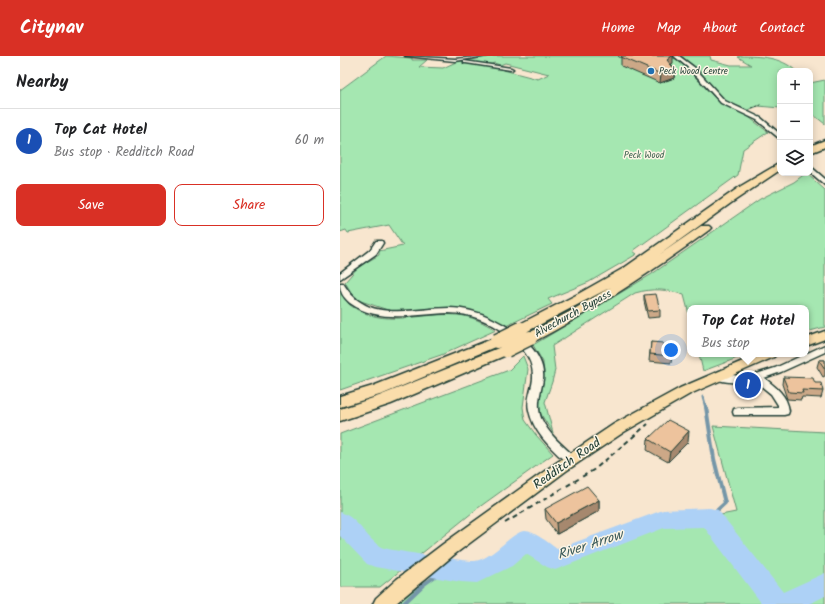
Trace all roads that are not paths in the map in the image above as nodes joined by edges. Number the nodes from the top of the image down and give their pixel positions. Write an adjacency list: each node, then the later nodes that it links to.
1 (407, 56): 4 (street)
2 (485, 56): 4 (street)
3 (676, 56): 6 (street)
4 (455, 60): 5 (street)
5 (511, 69)
6 (777, 134)
7 (825, 143): 8 (highway)
8 (813, 149)
9 (825, 151): 10 (highway)
10 (813, 157)
11 (777, 168): 18 (highway, Alvechurch Bypass)
12 (813, 171): 14 (street)
13 (779, 176): 18 (highway, Alvechurch Bypass)
14 (825, 183)
15 (379, 243): 16 (street)
16 (340, 278)
17 (340, 285): 31 (street)
18 (526, 334): 21 (highway, Alvechurch Bypass, bridge)
19 (825, 335): 20 (main road)
20 (809, 341)
21 (502, 345): 28 (highway, Alvechurch Bypass); 30 (highway, Alvechurch Bypass)
22 (825, 348): 23 (street)
23 (809, 355)
24 (763, 357): 26 (main road, Redditch Road)
25 (806, 357): 27 (street)
26 (716, 376): 27 (street); 31 (main road, Redditch Road)
27 (756, 377): 29 (street)
28 (340, 402)
29 (738, 412)
30 (340, 415)
31 (571, 460): 32 (main road, Redditch Road)
32 (382, 604)

